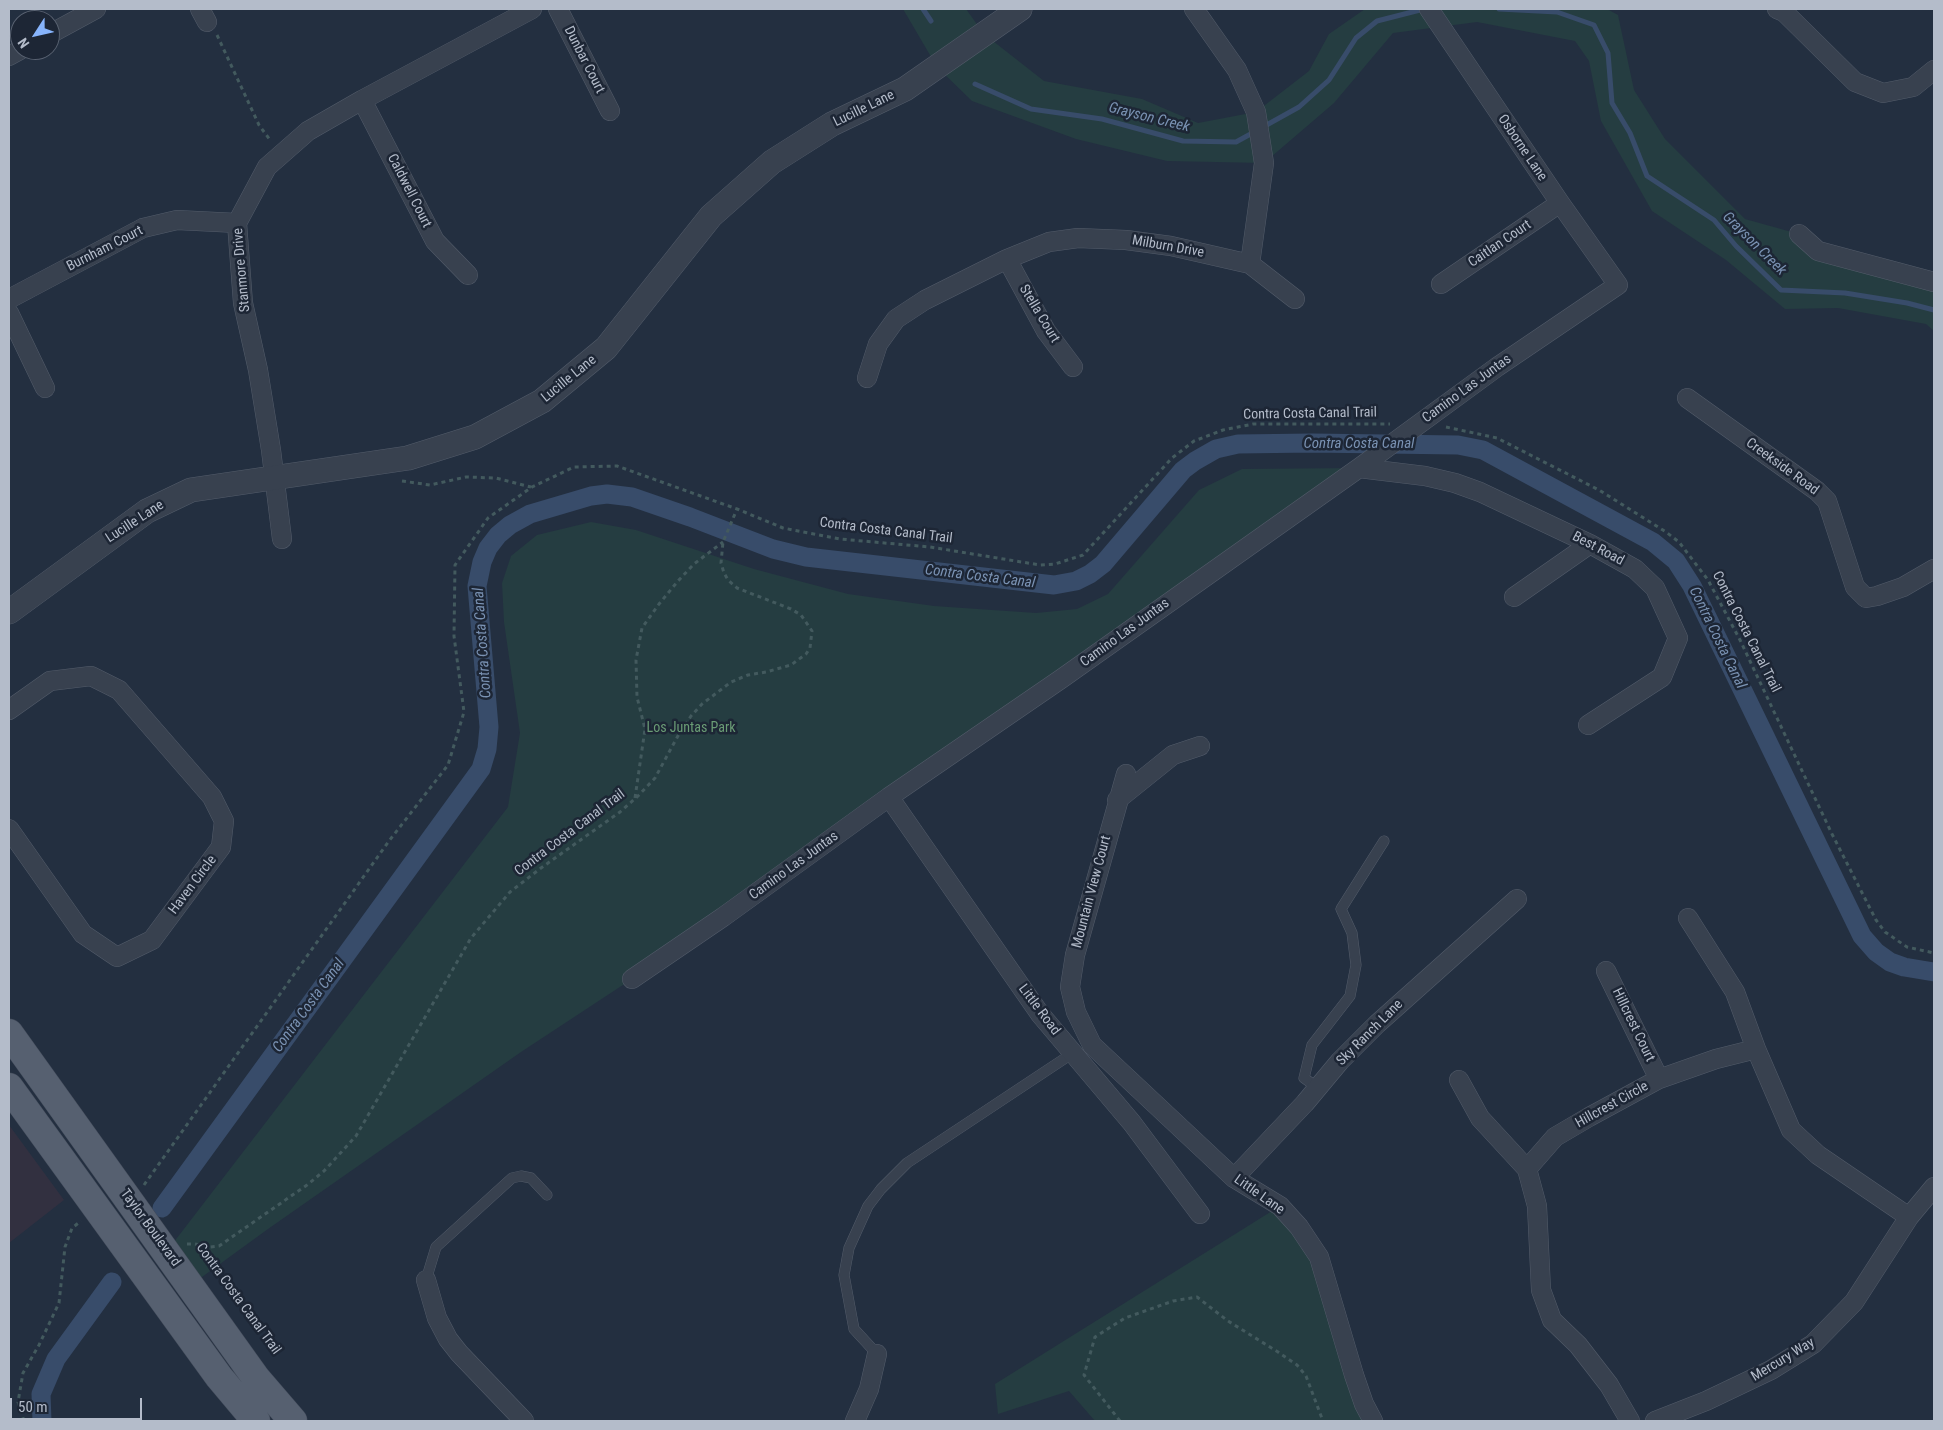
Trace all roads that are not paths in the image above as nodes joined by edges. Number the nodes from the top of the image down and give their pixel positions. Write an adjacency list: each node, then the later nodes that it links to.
1 (96, 9): 8 (street)
2 (532, 9): 10 (street, Stanmore Drive)
3 (558, 9): 11 (street, Dunbar Court)
4 (1020, 9): 29 (street, Lucille Lane)
5 (1194, 9): 16 (street)
6 (1429, 9): 12 (street, Osborne Lane)
7 (1777, 9): 9 (street)
8 (60, 29)
9 (1934, 70)
10 (362, 100): 13 (street, Stanmore Drive); 17 (street, Caldwell Court)
11 (610, 111)
12 (1560, 203): 19 (street, Caitlan Court); 20 (street, Osborne Lane)
13 (237, 223): 21 (street, Burnham Court); 29 (street, Stanmore Drive)
14 (1799, 234): 18 (street)
15 (1007, 259): 16 (street, Milburn Drive); 24 (street, Stella Court); 25 (street, Milburn Drive)
16 (1250, 264): 22 (street)
17 (468, 275)
18 (1934, 282)
19 (1441, 284)
20 (1618, 285): 28 (street, Camino Las Juntas)
21 (9, 299)
22 (1295, 299)
23 (9, 313): 26 (street)
24 (1073, 367)
25 (867, 378)
26 (45, 388)
27 (1687, 398): 32 (street, Creekside Road)
28 (1365, 463): 31 (street, Best Road); 39 (street, Camino Las Juntas)
29 (274, 477): 30 (street, Stanmore Drive); 34 (street, Lucille Lane)
30 (282, 539)
31 (1590, 544): 33 (street); 36 (street, Best Road)
32 (1934, 569)
33 (1514, 597)
34 (11, 605)
35 (11, 702): 41 (street, Haven Circle)
36 (1588, 725)
37 (1200, 746): 40 (street)
38 (1126, 774): 40 (street, Mountain View Court)
39 (889, 797): 46 (street, Camino Las Juntas); 50 (street, Little Road)
40 (1117, 800): 47 (street, Mountain View Court)
41 (9, 829)
42 (1384, 842): 54 (lane)
43 (1517, 899): 54 (street, Sky Ranch Lane)
44 (1688, 918): 49 (street)
45 (1606, 971): 51 (street, Hillcrest Court)
46 (632, 979)
47 (1076, 1012): 56 (street, Little Lane)
48 (9, 1032): 64 (main road, Taylor Boulevard)
49 (1756, 1049): 51 (street, Hillcrest Circle); 60 (street)
50 (1073, 1053): 59 (street, Little Road); 62 (lane)
51 (1659, 1079): 55 (street, Hillcrest Circle)
52 (1459, 1080): 55 (street)
53 (9, 1087): 63 (main road)
54 (1318, 1088): 56 (street, Sky Ranch Lane)
55 (1527, 1169): 68 (street)
56 (1234, 1178): 67 (street, Little Lane)
57 (1934, 1187): 60 (street, Mercury Way)
58 (547, 1195): 61 (lane)
59 (1200, 1214)
60 (1909, 1217): 69 (street, Mercury Way)
61 (426, 1280): 65 (street)
62 (877, 1354): 66 (street)
63 (256, 1421)
64 (293, 1421)
65 (524, 1421)
66 (855, 1421)
67 (1373, 1421)
68 (1630, 1421)
69 (1655, 1421)

